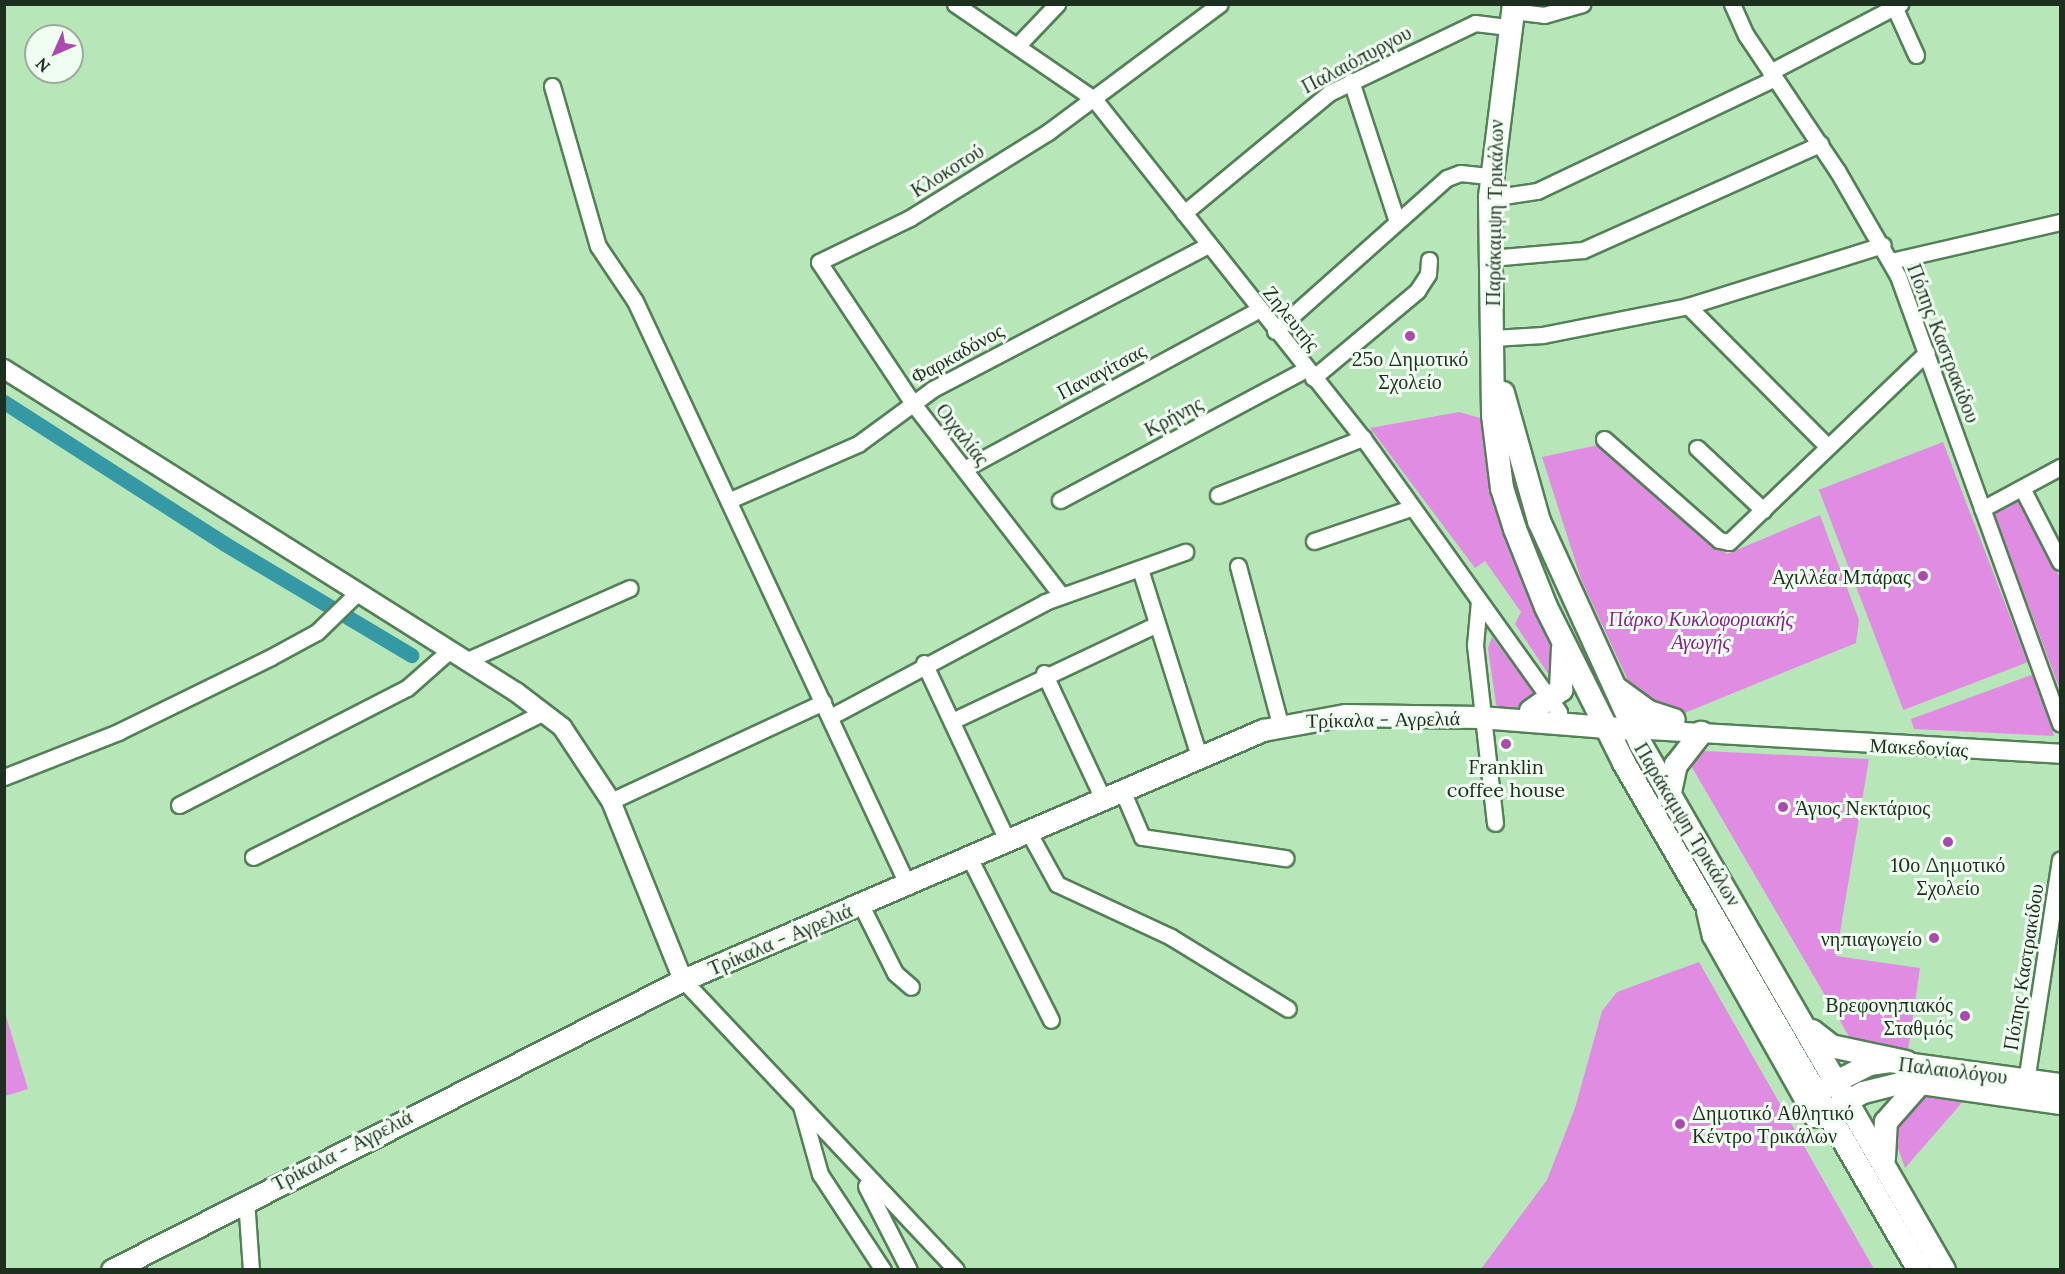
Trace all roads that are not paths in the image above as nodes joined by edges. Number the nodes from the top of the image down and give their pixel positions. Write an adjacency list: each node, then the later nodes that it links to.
1 (955, 4): 9 (street, Ζηλευτής)
2 (1057, 4): 9 (street)
3 (1220, 4): 14 (street, Κλοκοτού)
4 (1582, 4): 7 (street)
5 (1732, 4): 11 (street, Πόπης Καστρακίδου)
6 (1896, 6): 10 (street); 11 (street)
7 (1556, 8): 8 (street, Παλαιόπυργου)
8 (1512, 14): 12 (street, Παλαιόπυργου); 16 (main road, Παράκαμψη Τρικάλων)
9 (1018, 45): 14 (street, Ζηλευτής)
10 (1916, 55)
11 (1773, 75): 15 (street, Πόπης Καστρακίδου); 16 (street)
12 (1351, 81): 17 (street, Παλαιόπυργου); 18 (street)
13 (552, 86): 42 (street)
14 (1094, 99): 17 (street, Ζηλευτής); 25 (street, Κλοκοτού)
15 (1820, 144): 21 (street, Πόπης Καστρακίδου); 22 (street)
16 (1490, 187): 18 (street); 22 (main road, Παράκαμψη Τρικάλων)
17 (1184, 213): 20 (street, Ζηλευτής)
18 (1397, 222): 28 (street)
19 (2061, 222): 24 (street)
20 (1208, 245): 27 (street, Ζηλευτής); 33 (street, Φαρκαδόνος)
21 (1883, 245): 24 (street, Πόπης Καστρακίδου); 26 (street)
22 (1491, 258): 29 (main road, Παράκαμψη Τρικάλων)
23 (1429, 260): 32 (street, Κρήνης)
24 (1891, 261): 30 (street, Πόπης Καστρακίδου)
25 (819, 265): 33 (street, Οιχαλίας)
26 (1688, 306): 29 (street); 36 (street)
27 (1258, 310): 28 (street, Ζηλευτής); 39 (street, Παναγίτσας)
28 (1275, 331): 32 (street, Ζηλευτής)
29 (1494, 344): 57 (main road, Παράκαμψη Τρικάλων); 62 (main road, Παράκαμψη Τρικάλων)
30 (1927, 352): 36 (street); 45 (street, Πόπης Καστρακίδου)
31 (4, 369): 54 (street)
32 (1309, 374): 34 (street, Ζηλευτής); 43 (street, Κρήνης)
33 (912, 402): 39 (street, Οιχαλίας); 42 (street, Φαρκαδόνος)
34 (1363, 438): 41 (street); 44 (street, Ζηλευτής)
35 (1604, 439): 46 (street)
36 (1827, 446): 46 (street)
37 (1697, 448): 46 (street)
38 (2061, 467): 40 (street)
39 (964, 469): 53 (street, Οιχαλίας)
40 (2022, 488): 45 (street); 49 (street)
41 (1218, 495)
42 (730, 500): 63 (street)
43 (1060, 500)
44 (1411, 508): 47 (street); 55 (street, Ζηλευτής)
45 (1982, 508): 74 (street, Πόπης Καστρακίδου)
46 (1763, 510)
47 (1314, 541)
48 (1185, 552): 51 (street)
49 (2061, 562)
50 (1238, 566): 73 (street)
51 (1140, 569): 53 (street); 56 (street)
52 (630, 588): 59 (street)
53 (1061, 595): 60 (street)
54 (351, 601): 58 (street); 79 (street)
55 (1479, 601): 64 (street, Ζηλευτής); 68 (street)
56 (1157, 624): 61 (street); 78 (street)
57 (1561, 637): 64 (main road); 71 (main road, Παράκαμψη Τρικάλων)
58 (449, 651): 59 (street); 83 (street)
59 (465, 661): 66 (street)
60 (924, 663): 67 (street); 70 (street)
61 (1044, 673): 70 (street); 80 (street)
62 (1613, 686): 69 (main road); 72 (main road, Παράκαμψη Τρικάλων)
63 (823, 702): 67 (street); 82 (street)
64 (1556, 706): 65 (main road); 71 (main road)
65 (1531, 711): 68 (main road, Τρίκαλα - Αγρελιά)
66 (544, 712): 82 (street); 87 (street)
67 (830, 717): 91 (street)
68 (1480, 717): 71 (main road, Τρίκαλα - Αγρελιά); 73 (main road, Τρίκαλα - Αγρελιά); 84 (street)
69 (1674, 720): 72 (street, Μακεδονίας); 76 (street, Μακεδονίας)
70 (952, 721): 86 (street)
71 (1603, 721): 72 (main road, Μακεδονίας); 104 (main road, Παράκαμψη Τρικάλων)
72 (1630, 723): 75 (street, Μακεδονίας); 81 (main road, Παράκαμψη Τρικάλων)
73 (1280, 724): 78 (main road, Τρίκαλα - Αγρελιά)
74 (2061, 724)
75 (1701, 733): 76 (street, Μακεδονίας); 81 (main road)
76 (1778, 738): 77 (street, Μακεδονίας)
77 (2061, 754)
78 (1199, 756): 80 (main road, Τρίκαλα - Αγρελιά)
79 (4, 777)
80 (1112, 795): 85 (main road, Τρίκαλα - Αγρελιά); 88 (street)
81 (1669, 797): 98 (main road, Παράκαμψη Τρικάλων)
82 (611, 801): 94 (street)
83 (179, 806)
84 (1495, 823)
85 (1029, 833): 86 (main road, Τρίκαλα - Αγρελιά); 96 (street)
86 (1008, 842): 89 (main road, Τρίκαλα - Αγρελιά)
87 (253, 857)
88 (1285, 858)
89 (970, 859): 91 (main road, Τρίκαλα - Αγρελιά); 97 (street)
90 (2061, 860): 93 (street, Πόπης Καστρακίδου)
91 (908, 886): 92 (main road, Τρίκαλα - Αγρελιά)
92 (861, 905): 94 (main road, Τρίκαλα - Αγρελιά); 95 (street)
93 (2055, 931): 103 (street, Πόπης Καστρακίδου)
94 (683, 980): 107 (street); 111 (main road, Τρίκαλα - Αγρελιά)
95 (911, 987)
96 (1288, 1009)
97 (1051, 1020)
98 (1807, 1027): 99 (main road); 100 (main road, Παράκαμψη Τρικάλων)
99 (1906, 1062): 100 (main road, Παλαιολόγου); 103 (main road, Παλαιολόγου)
100 (1837, 1079): 104 (main road, Παλαιολόγου); 105 (main road, Παράκαμψη Τρικάλων)
101 (1922, 1081): 103 (main road, Παλαιολόγου); 105 (main road, Παλαιολόγου); 110 (main road)
102 (2061, 1084): 103 (main road, Παλαιολόγου)
103 (2025, 1089): 106 (main road, Παλαιολόγου)
104 (1809, 1096): 108 (main road, Παράκαμψη Τρικάλων)
105 (1849, 1100): 108 (main road, Παλαιολόγου); 110 (main road, Παράκαμψη Τρικάλων)
106 (2061, 1103)
107 (801, 1106): 109 (street); 114 (street)
108 (1827, 1111): 117 (main road, Παράκαμψη Τρικάλων)
109 (852, 1160): 115 (street); 116 (street)
110 (1887, 1165): 118 (main road, Παράκαμψη Τρικάλων)
111 (246, 1199): 112 (main road, Τρίκαλα - Αγρελιά); 113 (street)
112 (112, 1269)
113 (251, 1269)
114 (883, 1269)
115 (909, 1269)
116 (956, 1269)
117 (1919, 1269)
118 (1944, 1269)

